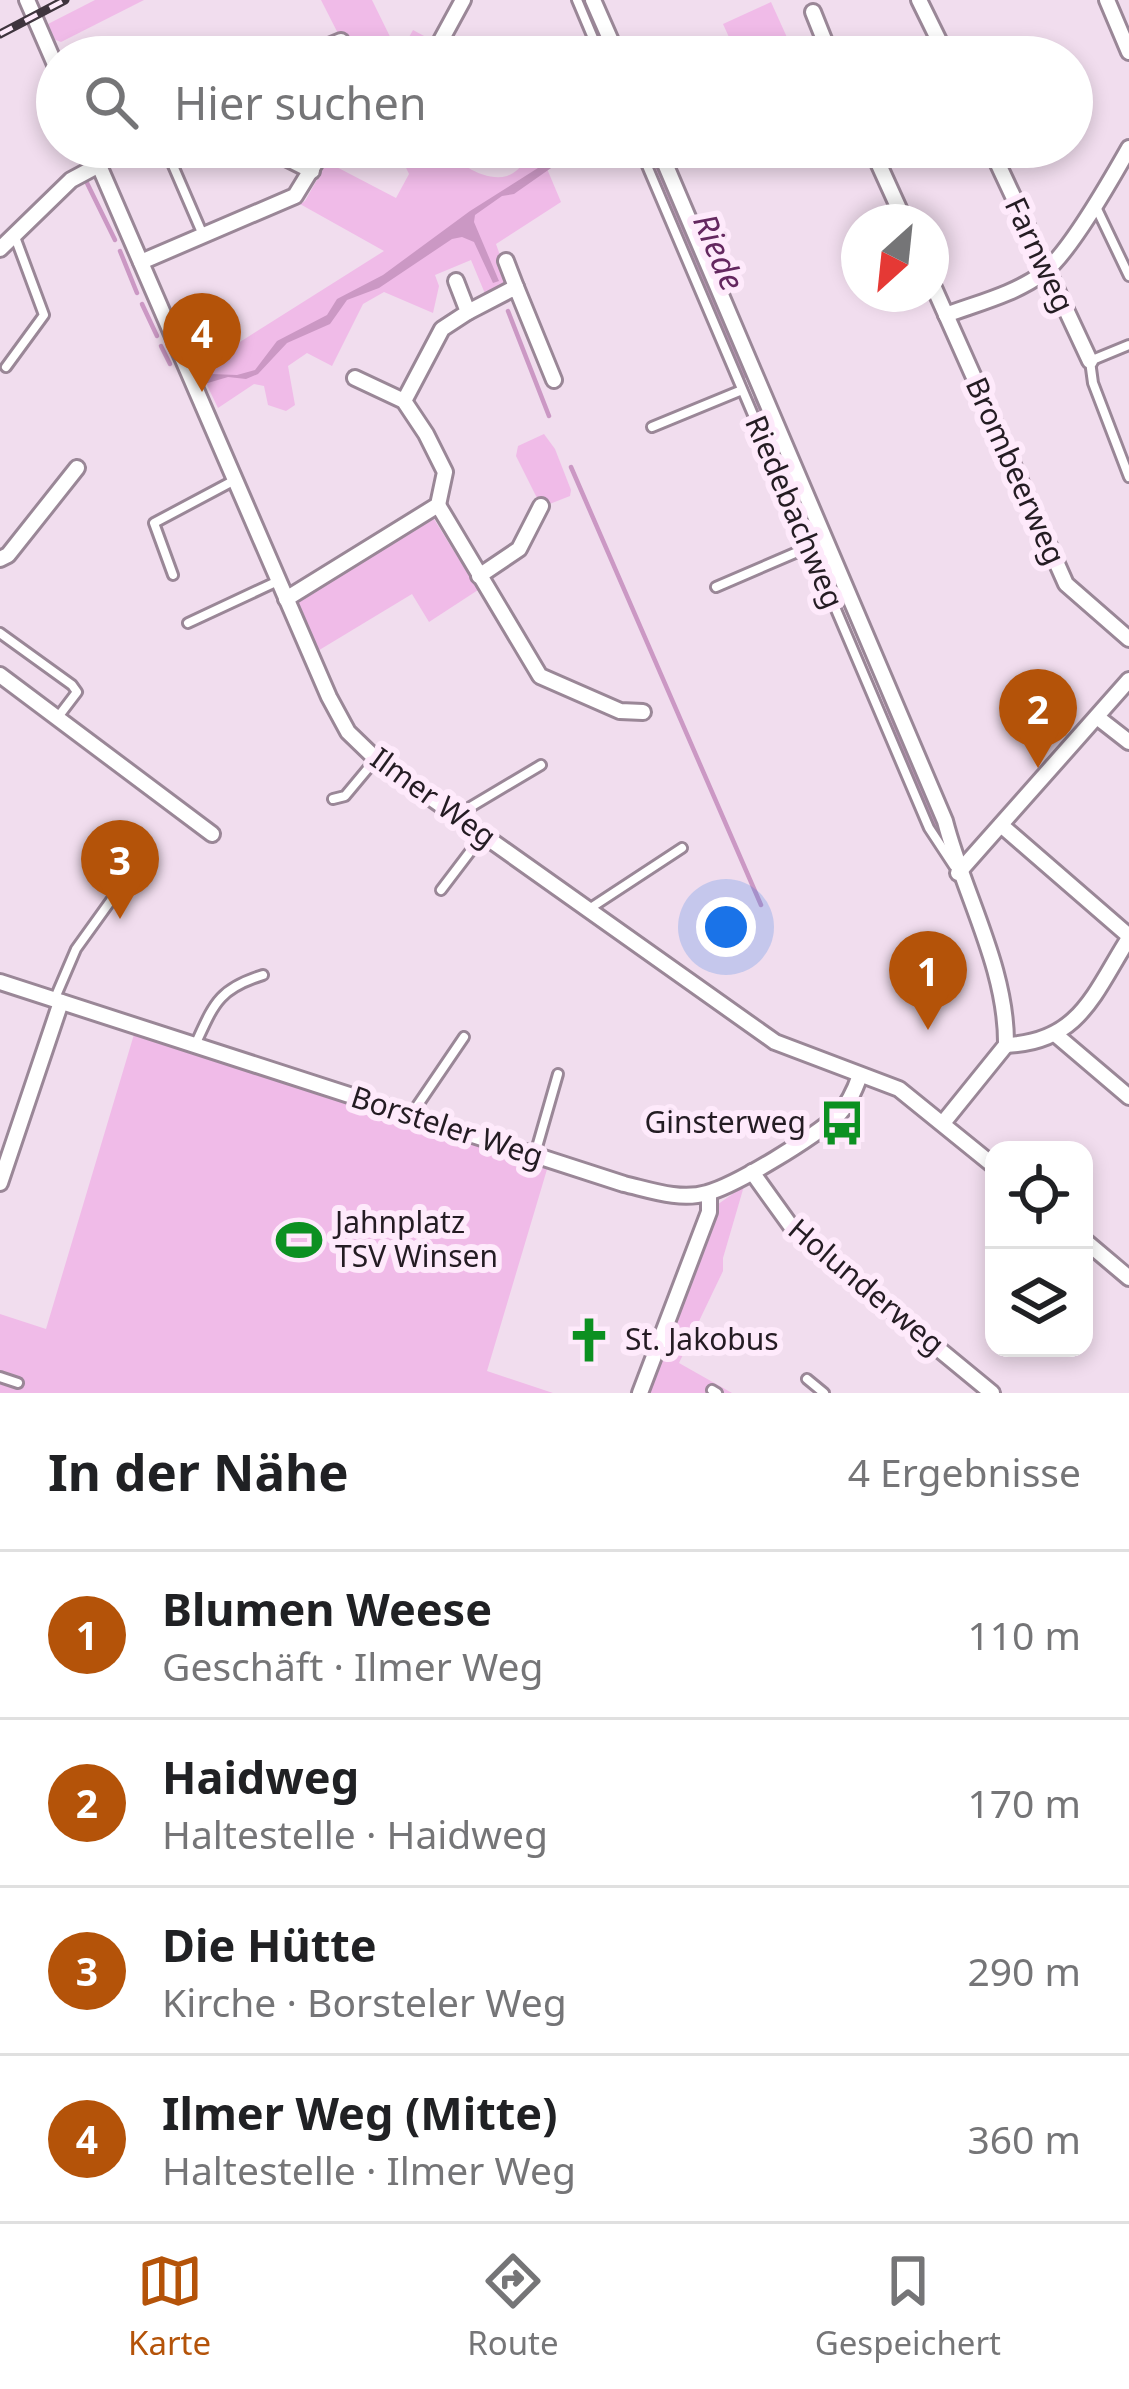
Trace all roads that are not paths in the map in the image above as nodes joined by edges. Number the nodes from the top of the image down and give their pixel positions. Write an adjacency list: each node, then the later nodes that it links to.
1 (27, 0): 8 (street)
2 (463, 0): 9 (street)
3 (577, 0): 10 (lane)
4 (593, 0): 11 (street)
5 (919, 0): 13 (street)
6 (1107, 0): 14 (street)
7 (812, 12): 12 (street)
8 (43, 36)
9 (443, 36)
10 (592, 36)
11 (609, 36)
12 (822, 36)
13 (937, 36)
14 (1129, 52)
15 (1129, 148): 26 (street)
16 (93, 168): 28 (street)
17 (100, 168): 32 (street, Ilmer Weg)
18 (173, 168): 29 (lane)
19 (304, 168): 25 (street)
20 (314, 168): 25 (street)
21 (660, 168): 45 (lane, Riedebachweg)
22 (660, 168): 77 (street, Riedebachweg)
23 (881, 168): 27 (street)
24 (999, 168): 33 (street, Farnweg)
25 (312, 172): 29 (street)
26 (1094, 203): 33 (street); 34 (lane)
27 (897, 204)
28 (14, 235): 30 (street); 42 (lane)
29 (203, 236): 32 (street)
30 (0, 249)
31 (506, 261): 36 (street)
32 (141, 262): 50 (street, Ilmer Weg)
33 (1046, 272): 39 (street); 41 (street, Farnweg)
34 (1129, 276)
35 (456, 280): 37 (street)
36 (517, 287): 37 (street); 44 (street)
37 (468, 312): 46 (street)
38 (945, 312): 39 (street, Brombeerweg)
39 (946, 315): 62 (street, Brombeerweg)
40 (1129, 345): 41 (lane)
41 (1090, 361): 49 (lane)
42 (6, 367)
43 (355, 378): 46 (street)
44 (554, 380)
45 (742, 390): 47 (lane); 53 (lane, Riedebachweg)
46 (404, 401): 51 (street)
47 (652, 427)
48 (77, 468): 54 (street)
49 (1129, 477)
50 (233, 481): 55 (lane); 57 (street, Ilmer Weg)
51 (438, 505): 56 (street); 59 (street)
52 (541, 506): 56 (street)
53 (809, 547): 58 (lane); 77 (lane, Riedebachweg)
54 (0, 559)
55 (173, 574)
56 (479, 576): 65 (street)
57 (278, 581): 59 (street, Ilmer Weg); 60 (lane)
58 (716, 587)
59 (286, 599): 69 (street, Ilmer Weg)
60 (188, 622)
61 (0, 633): 67 (lane)
62 (1129, 639)
63 (0, 675): 67 (street)
64 (1129, 680): 66 (street)
65 (643, 712)
66 (1097, 717): 68 (street); 73 (street)
67 (57, 718): 74 (street)
68 (1129, 742)
69 (376, 759): 71 (lane); 72 (street, Ilmer Weg)
70 (542, 765): 72 (lane)
71 (333, 800)
72 (456, 815): 75 (street, Ilmer Weg)
73 (1001, 825): 77 (street); 81 (street)
74 (212, 834)
75 (483, 835): 78 (lane); 80 (street, Ilmer Weg)
76 (682, 848): 80 (lane)
77 (958, 873): 87 (street, Riedebachweg)
78 (441, 890)
79 (117, 892): 84 (lane)
80 (588, 909): 90 (street, Ilmer Weg)
81 (1129, 937): 85 (street)
82 (263, 975): 88 (lane)
83 (0, 982): 84 (street, Borsteler Weg)
84 (58, 1001): 88 (street, Borsteler Weg); 97 (street)
85 (1055, 1034): 87 (street); 91 (street)
86 (464, 1037): 92 (lane)
87 (1006, 1045): 93 (street)
88 (195, 1046): 92 (street, Borsteler Weg)
89 (558, 1074): 94 (lane)
90 (860, 1075): 93 (street, Ilmer Weg); 96 (street, Borsteler Weg)
91 (1129, 1097)
92 (412, 1115): 94 (street, Borsteler Weg)
93 (943, 1124): 95 (street, Ilmer Weg)
94 (534, 1155): 98 (street, Borsteler Weg)
95 (985, 1159)
96 (752, 1172): 98 (street, Borsteler Weg); 106 (street, Holunderweg)
97 (0, 1183)
98 (709, 1193): 104 (street)
99 (1093, 1247): 100 (street)
100 (1129, 1277)
101 (0, 1377): 103 (lane)
102 (808, 1378): 105 (lane)
103 (18, 1383)
104 (640, 1393)
105 (824, 1393)
106 (992, 1393)

